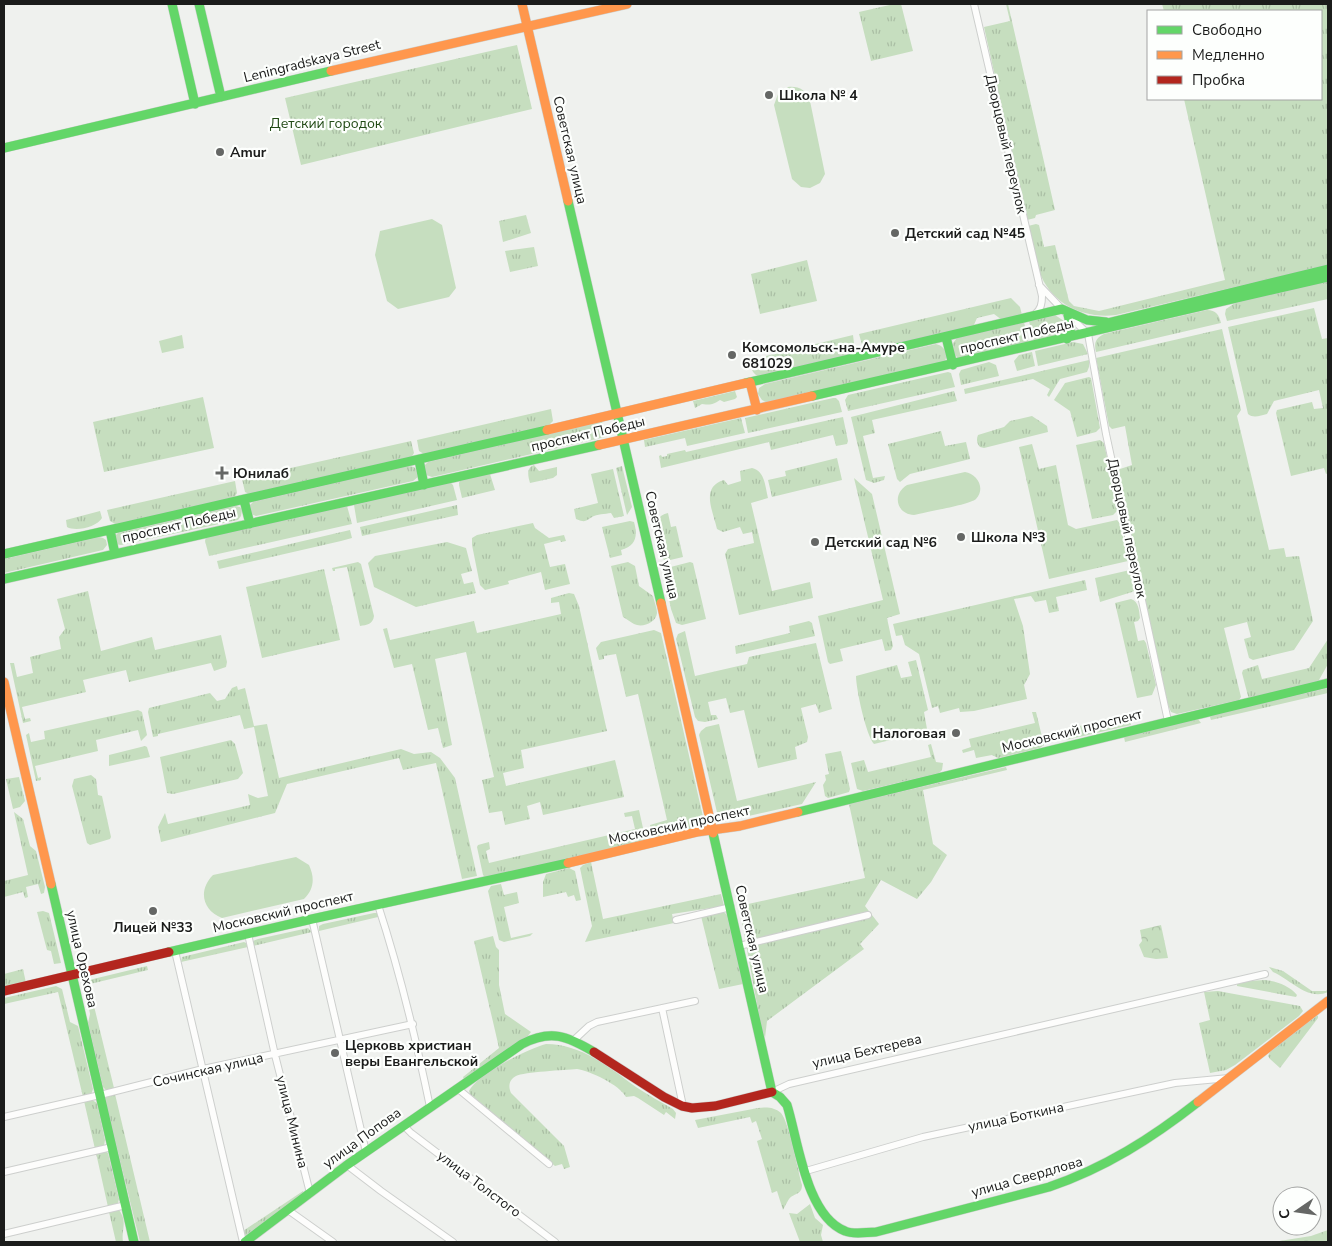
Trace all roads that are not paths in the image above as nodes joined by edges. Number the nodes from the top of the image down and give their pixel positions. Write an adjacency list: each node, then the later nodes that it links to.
1 (172, 4): 8 (street)
2 (199, 4): 7 (street)
3 (522, 4): 6 (street, Советская улица)
4 (627, 4): 6 (street, Leningradskaya Street)
5 (974, 4): 12 (street, Дворцовый переулок)
6 (527, 26): 7 (street, Leningradskaya Street); 23 (street, Советская улица)
7 (221, 97): 8 (street, Leningradskaya Street)
8 (195, 104): 9 (street, Leningradskaya Street)
9 (4, 148)
10 (1328, 269): 13 (street, проспект Победы)
11 (1328, 277): 13 (street, проспект Победы)
12 (1039, 285): 14 (street); 15 (street, Дворцовый переулок)
13 (1218, 299): 16 (street, проспект Победы); 17 (street, проспект Победы)
14 (1065, 312): 15 (street, проспект Победы); 16 (street, проспект Победы); 17 (street, проспект Победы); 19 (street)
15 (1031, 316): 18 (street, проспект Победы)
16 (1106, 322): 17 (street, проспект Победы)
17 (1088, 334): 19 (street, проспект Победы); 35 (street, Дворцовый переулок)
18 (946, 336): 20 (street, проспект Победы); 21 (street, проспект Победы)
19 (1067, 339): 20 (street, проспект Победы)
20 (952, 365): 22 (street, проспект Победы)
21 (750, 382): 22 (street); 23 (street, проспект Победы)
22 (757, 410): 24 (street, проспект Победы)
23 (618, 412): 24 (street, Советская улица); 25 (street, проспект Победы)
24 (624, 440): 26 (street, проспект Победы); 36 (street, Советская улица)
25 (419, 460): 26 (street); 27 (street, проспект Победы)
26 (424, 485): 28 (street, проспект Победы)
27 (244, 500): 28 (street, проспект Победы); 29 (street, проспект Победы)
28 (250, 524): 31 (street, проспект Победы)
29 (110, 530): 30 (street, проспект Победы); 31 (street, проспект Победы)
30 (4, 554)
31 (115, 554): 32 (street, проспект Победы)
32 (4, 579)
33 (4, 682): 46 (street, улица Орехова)
34 (1328, 683): 35 (street, Московский проспект)
35 (1168, 721): 36 (street, Московский проспект)
36 (714, 830): 37 (street, Московский проспект); 38 (street, Советская улица)
37 (378, 905): 40 (street, Московский проспект); 51 (street)
38 (731, 907): 41 (street); 43 (street, Советская улица)
39 (868, 915): 43 (street)
40 (312, 919): 42 (street, Московский проспект); 52 (street)
41 (676, 920)
42 (248, 934): 44 (street, Московский проспект); 54 (street, улица Минина)
43 (739, 946): 59 (street, Советская улица)
44 (174, 951): 46 (street, Московский проспект); 56 (street)
45 (1265, 974): 59 (street, улица Бехтерева)
46 (72, 975): 47 (street, Московский проспект); 60 (street, улица Орехова)
47 (4, 991)
48 (1328, 1000): 57 (street, улица Свердлова)
49 (695, 1001): 50 (street)
50 (662, 1008): 53 (street); 61 (street)
51 (413, 1024): 52 (street, Сочинская улица); 62 (street)
52 (341, 1040): 54 (street, Сочинская улица); 66 (street)
53 (574, 1040): 55 (street, улица Бехтерева); 61 (street, улица Бехтерева)
54 (275, 1054): 56 (street, Сочинская улица); 71 (street, улица Минина)
55 (498, 1060): 58 (street, улица Попова)
56 (203, 1069): 60 (street, Сочинская улица); 76 (street)
57 (1229, 1078): 69 (street, улица Боткина); 69 (street, улица Свердлова)
58 (457, 1088): 62 (street, улица Попова); 67 (street)
59 (772, 1092): 61 (street, улица Бехтерева); 69 (street, улица Свердлова)
60 (100, 1095): 63 (street, Сочинская улица); 65 (street, улица Орехова)
61 (683, 1106)
62 (430, 1107): 64 (street, улица Попова)
63 (4, 1117)
64 (404, 1126): 66 (street, улица Попова); 79 (street, улица Толстого)
65 (112, 1147): 70 (street); 72 (street, улица Орехова)
66 (366, 1152): 68 (street, улица Попова)
67 (549, 1164)
68 (348, 1165): 71 (street, улица Попова); 78 (street)
69 (806, 1171)
70 (4, 1172)
71 (310, 1193): 73 (street, улица Попова)
72 (126, 1205): 74 (street); 75 (street, улица Орехова)
73 (288, 1210): 76 (street, улица Попова); 77 (street)
74 (4, 1234)
75 (134, 1242)
76 (244, 1242)
77 (333, 1242)
78 (454, 1242)
79 (555, 1242)

